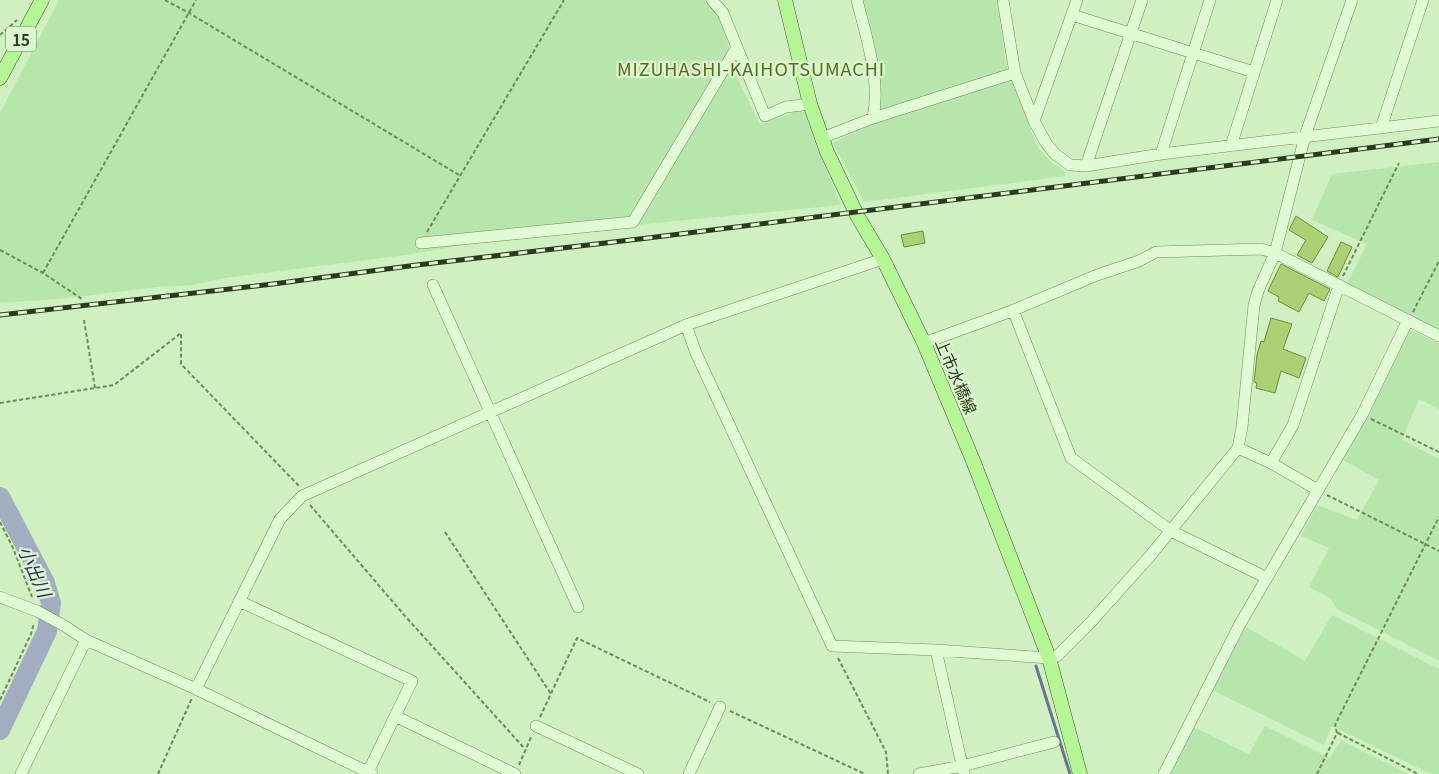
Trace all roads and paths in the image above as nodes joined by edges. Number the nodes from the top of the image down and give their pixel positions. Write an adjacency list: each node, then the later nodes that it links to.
1 (42, 0): 22 (main road, 15)
2 (165, 0): 15 (path)
3 (196, 0): 15 (path)
4 (564, 0): 34 (path)
5 (712, 0): 18 (street)
6 (786, 0): 23 (main road, 上市水橋線)
7 (857, 0): 24 (street)
8 (1077, 0): 16 (street)
9 (1142, 0): 17 (street)
10 (1210, 0): 19 (street)
11 (1277, 0): 20 (street)
12 (1352, 0): 28 (street)
13 (1423, 0): 27 (street)
14 (1005, 3): 21 (street)
15 (189, 13): 34 (path); 40 (path)
16 (1072, 15): 17 (street); 25 (street)
17 (1130, 34): 19 (street); 33 (street)
18 (737, 47): 23 (street); 35 (street)
19 (1193, 53): 20 (street); 31 (street)
20 (1254, 72): 30 (street)
21 (1014, 73): 24 (street); 25 (street)
22 (0, 78)
23 (810, 104): 29 (main road, 上市水橋線)
24 (873, 118): 29 (street)
25 (1034, 121): 33 (street)
26 (1439, 121): 27 (street)
27 (1381, 128): 28 (street)
28 (1305, 136): 30 (street); 37 (street)
29 (822, 138): 38 (main road, 上市水橋線)
30 (1231, 146): 31 (street)
31 (1160, 154): 33 (street)
32 (1399, 163): 42 (path)
33 (1086, 166)
34 (459, 175): 35 (path)
35 (421, 243)
36 (0, 250): 40 (path)
37 (1275, 253): 42 (street); 44 (street); 54 (street)
38 (883, 259): 47 (street); 49 (main road, 上市水橋線)
39 (1439, 261): 46 (path)
40 (43, 273): 43 (path)
41 (434, 285): 52 (street)
42 (1339, 285): 46 (street); 56 (street)
43 (82, 299)
44 (1013, 310): 49 (street); 60 (street)
45 (84, 320): 50 (path)
46 (1408, 320): 48 (street); 53 (street)
47 (686, 325): 52 (street); 70 (street)
48 (1439, 336)
49 (924, 343): 72 (main road, 上市水橋線)
50 (95, 388): 51 (path); 58 (path)
51 (0, 403)
52 (491, 412): 58 (street); 67 (street)
53 (1362, 415): 55 (path); 57 (street)
54 (1238, 448): 56 (street); 60 (street)
55 (1439, 452)
56 (1271, 463): 57 (street)
57 (1318, 490): 62 (path); 64 (street)
58 (302, 496): 66 (street); 80 (path)
59 (1439, 517): 62 (path)
60 (1171, 530): 64 (street); 72 (street)
61 (445, 532): 74 (path)
62 (1426, 544): 63 (path); 78 (path)
63 (1439, 551)
64 (1267, 578): 91 (street)
65 (0, 597): 69 (street)
66 (239, 601): 73 (street); 76 (street)
67 (578, 606)
68 (577, 638): 74 (path)
69 (86, 640): 73 (street); 83 (street)
70 (832, 646): 71 (street); 88 (path)
71 (936, 650): 72 (street); 81 (street)
72 (1049, 658): 90 (main road, 上市水橋線)
73 (196, 689): 82 (street); 84 (path)
74 (551, 694): 77 (path)
75 (720, 706): 87 (street)
76 (395, 716): 82 (street); 85 (street)
77 (536, 726): 80 (path); 86 (street)
78 (1337, 733): 92 (path); 93 (path)
79 (1054, 742): 81 (street)
80 (525, 749): 85 (path)
81 (963, 770): 89 (street)
82 (370, 773)
83 (21, 774)
84 (158, 774)
85 (515, 774)
86 (638, 774)
87 (689, 774)
88 (888, 774)
89 (919, 774)
90 (1080, 774)
91 (1164, 774)
92 (1317, 774)
93 (1418, 774)

